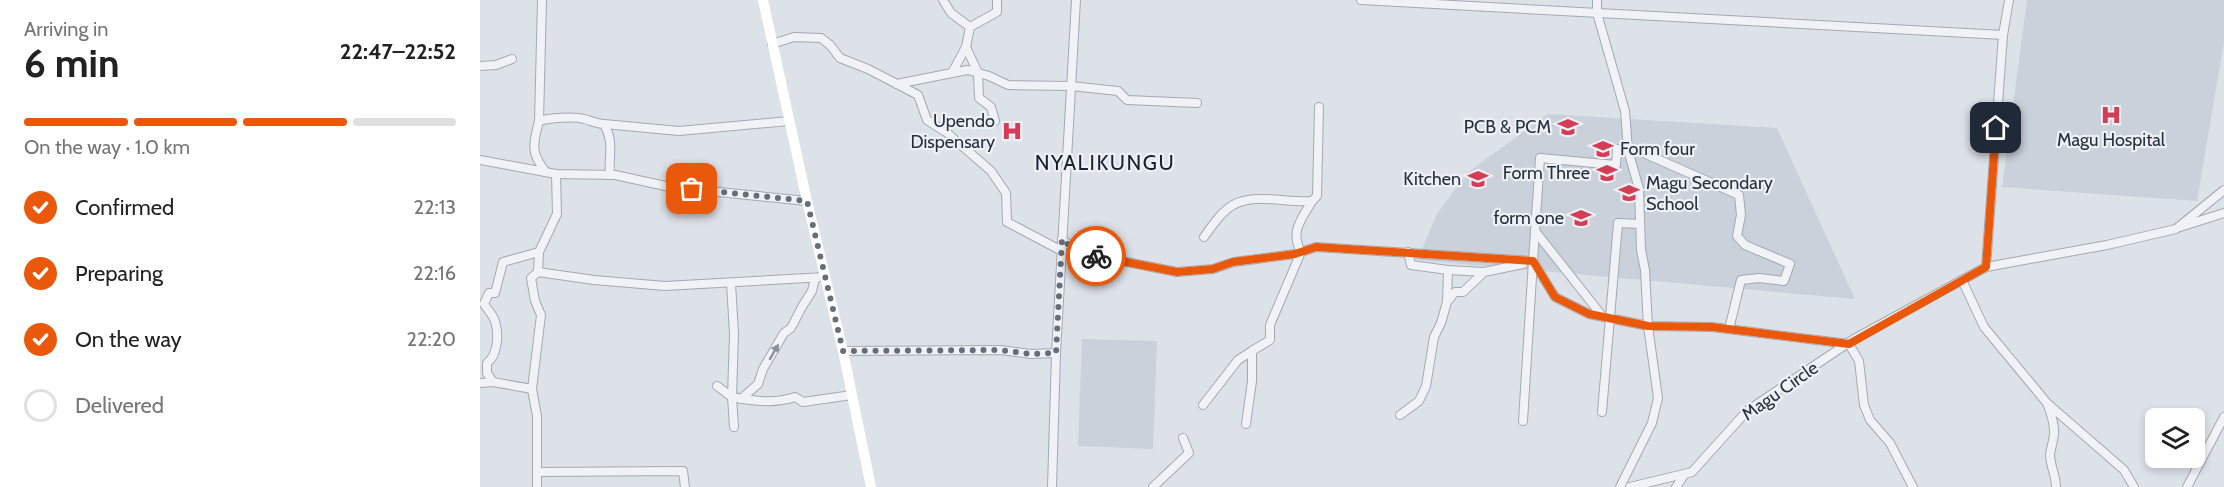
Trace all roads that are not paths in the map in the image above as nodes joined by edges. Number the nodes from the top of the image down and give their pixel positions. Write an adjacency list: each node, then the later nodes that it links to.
1 (542, 0): 22 (street)
2 (763, 0): 12 (main road)
3 (943, 0): 10 (street)
4 (997, 0): 10 (street)
5 (1076, 0): 19 (street)
6 (1362, 0): 9 (street)
7 (1597, 0): 9 (street)
8 (2009, 0): 11 (street)
9 (1597, 13): 11 (street); 26 (street)
10 (970, 27): 13 (street)
11 (2003, 35): 45 (street)
12 (772, 44): 18 (street); 23 (main road)
13 (966, 47): 16 (street); 17 (street)
14 (512, 59): 15 (street)
15 (480, 66)
16 (952, 73): 17 (street); 18 (street)
17 (978, 73): 19 (street); 24 (street)
18 (897, 84): 40 (street)
19 (1071, 86): 20 (street); 39 (street)
20 (1197, 103)
21 (1319, 107): 33 (street)
22 (539, 121): 25 (street); 28 (street)
23 (789, 121): 25 (street); 32 (main road)
24 (995, 121)
25 (604, 124): 30 (street)
26 (1628, 150): 35 (street); 37 (street); 55 (street)
27 (480, 160): 28 (street)
28 (546, 172): 29 (street)
29 (556, 174): 30 (street); 41 (street)
30 (610, 175): 32 (street)
31 (2224, 190): 36 (street)
32 (807, 201): 49 (main road)
33 (1312, 201): 38 (street); 42 (street)
34 (2224, 213): 36 (street, Magu Circle)
35 (1640, 224): 53 (street); 54 (street)
36 (2176, 229): 45 (street, Magu Circle)
37 (1535, 231): 44 (street); 53 (street)
38 (1204, 237)
39 (1062, 239): 40 (street); 42 (street)
40 (1062, 250): 59 (street)
41 (539, 252): 47 (street); 60 (street)
42 (1301, 252): 43 (street); 58 (street)
43 (1408, 252): 44 (street); 46 (street)
44 (1533, 261): 48 (street); 53 (street); 71 (street)
45 (1986, 267): 50 (street, Magu Circle)
46 (1448, 270): 48 (street); 52 (street)
47 (538, 272): 51 (street); 63 (street)
48 (1484, 272): 52 (street)
49 (820, 278): 51 (street); 57 (main road); 65 (street, one-way to 49)
50 (1962, 280): 56 (street, Magu Circle); 66 (street)
51 (731, 283): 65 (street)
52 (1447, 302): 69 (street)
53 (1607, 318): 54 (street); 68 (street)
54 (1648, 326): 55 (street); 82 (street)
55 (1729, 329): 56 (street)
56 (1849, 344): 76 (street, Magu Circle); 85 (street)
57 (843, 351): 59 (street); 64 (main road)
58 (1252, 351): 67 (street); 72 (street)
59 (1056, 353): 80 (street)
60 (493, 381): 61 (street); 63 (street)
61 (480, 383)
62 (717, 386): 65 (street)
63 (532, 388): 75 (street)
64 (852, 395): 65 (street); 79 (main road)
65 (737, 398): 73 (street)
66 (2047, 403): 86 (street); 87 (street)
67 (1203, 405)
68 (1602, 412)
69 (1400, 415)
70 (2224, 417): 88 (street)
71 (1523, 421)
72 (1246, 424)
73 (734, 426)
74 (1184, 438): 81 (street)
75 (537, 472): 77 (street); 78 (street)
76 (1685, 474): 83 (street, Magu Circle); 84 (street)
77 (537, 487)
78 (685, 487)
79 (871, 487)
80 (1052, 487)
81 (1153, 487)
82 (1620, 487)
83 (1633, 487)
84 (1677, 487)
85 (1913, 487)
86 (2056, 487)
87 (2134, 487)
88 (2187, 487)

